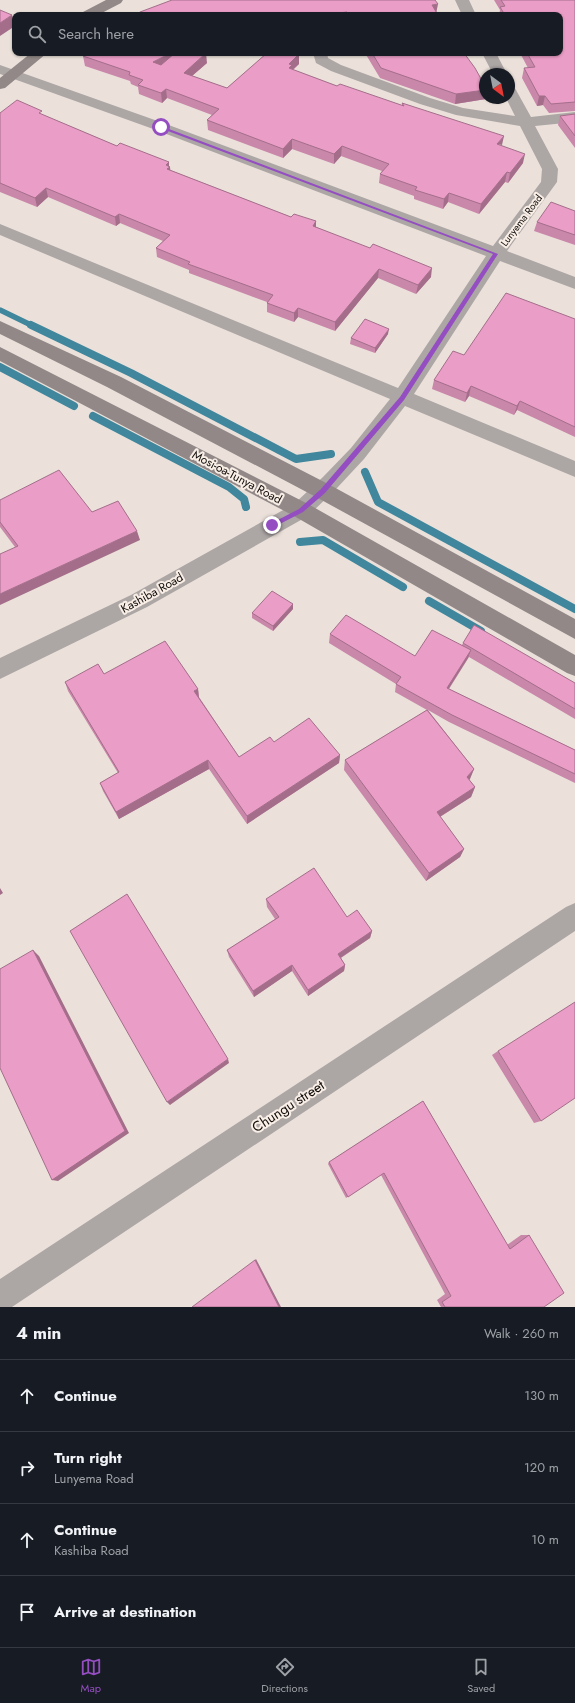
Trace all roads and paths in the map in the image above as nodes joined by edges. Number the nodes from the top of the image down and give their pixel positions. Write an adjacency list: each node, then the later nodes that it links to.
1 (116, 0): 3 (main road)
2 (462, 0): 4 (street)
3 (94, 12)
4 (468, 12)
5 (34, 56): 9 (main road)
6 (320, 56): 13 (street)
7 (491, 56): 8 (street)
8 (497, 68)
9 (7, 71): 10 (main road); 15 (street)
10 (0, 86)
11 (515, 101): 13 (street, Lunyema Road)
12 (575, 117): 13 (street)
13 (526, 122): 15 (street, Lunyema Road)
14 (0, 229): 19 (street)
15 (496, 254): 16 (street); 19 (street, Lunyema Road)
16 (575, 283)
17 (0, 327): 21 (main road)
18 (0, 353): 22 (main road, Mosi-oa-Tunya Road)
19 (402, 398): 20 (street); 21 (street, Lunyema Road)
20 (575, 470)
21 (323, 491): 22 (street, Lunyema Road); 23 (main road)
22 (301, 510): 24 (main road, Mosi-oa-Tunya Road); 25 (street, Kashiba Road)
23 (575, 630)
24 (575, 666)
25 (0, 669)
26 (575, 916): 27 (street, Chungu street)
27 (0, 1297)

